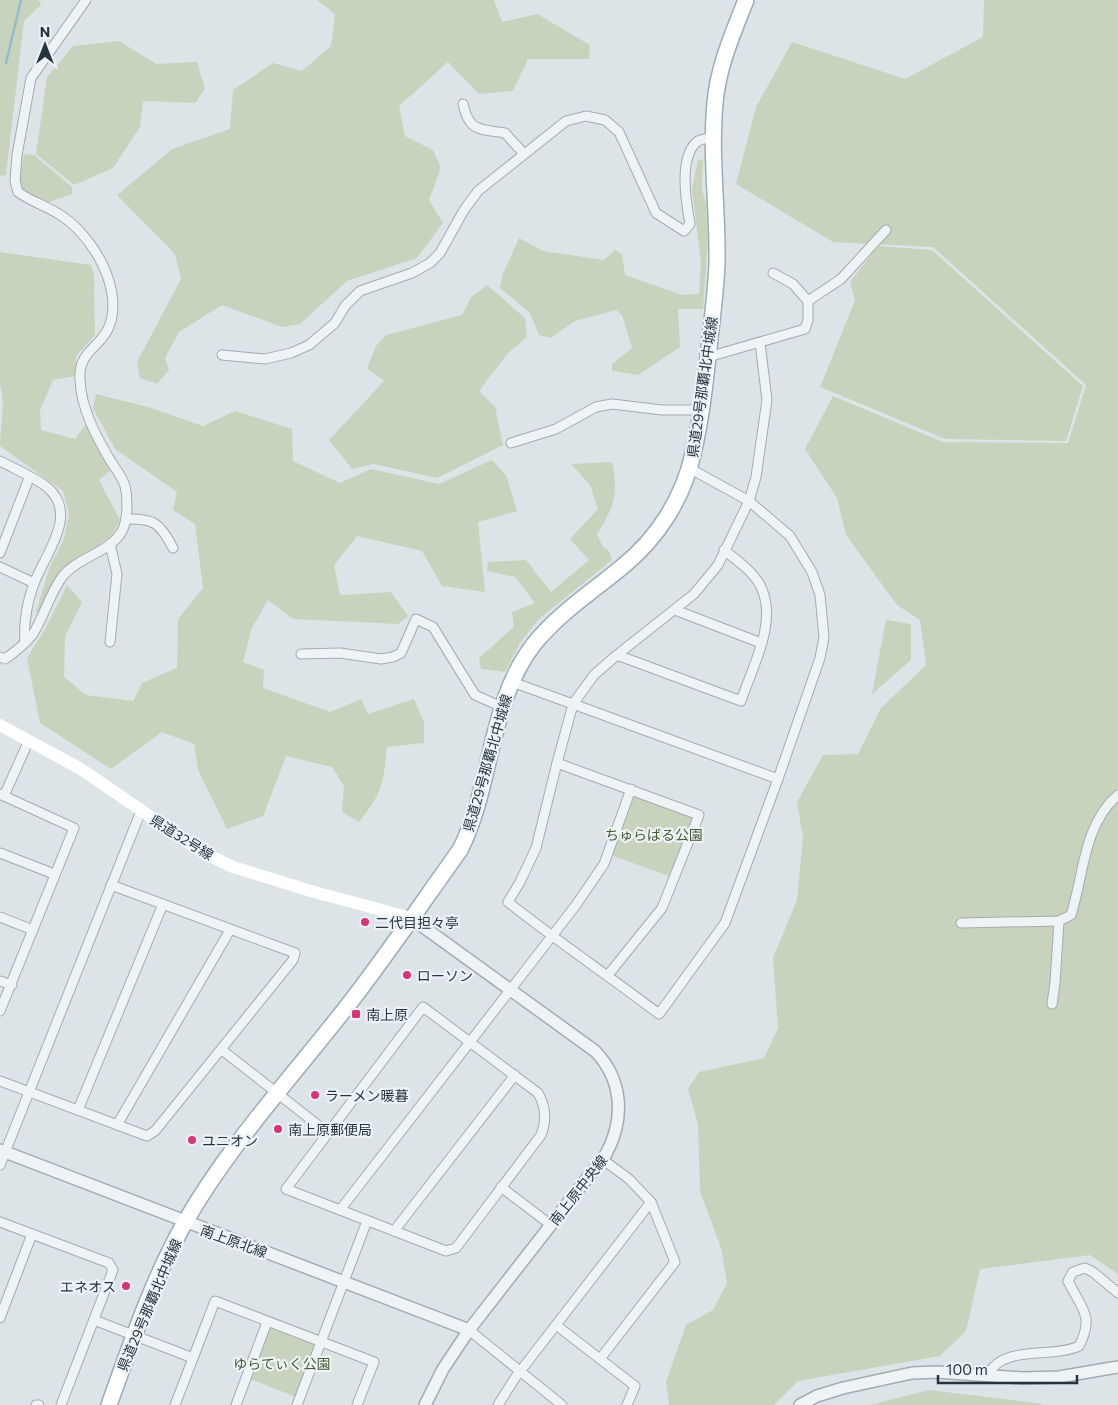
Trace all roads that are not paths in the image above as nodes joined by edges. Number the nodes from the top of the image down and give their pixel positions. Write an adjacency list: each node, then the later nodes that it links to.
1 (86, 0): 18 (street)
2 (746, 0): 4 (main road, 県道29号那覇北中城線)
3 (463, 104): 5 (street)
4 (714, 137): 5 (street); 10 (main road, 県道29号那覇北中城線)
5 (524, 154): 11 (street)
6 (886, 230): 8 (street)
7 (773, 273): 8 (street)
8 (808, 301): 9 (street)
9 (760, 343): 10 (street); 17 (street)
10 (708, 354): 12 (main road, 県道29号那覇北中城線)
11 (222, 355)
12 (701, 410): 13 (street); 15 (main road, 県道29号那覇北中城線)
13 (511, 443)
14 (0, 461): 16 (street)
15 (690, 468): 17 (street); 32 (main road, 県道29号那覇北中城線)
16 (29, 478): 22 (street); 24 (street)
17 (749, 501): 21 (street); 38 (street)
18 (126, 519): 19 (street); 20 (street)
19 (110, 544): 26 (street); 27 (street)
20 (173, 548)
21 (724, 550): 25 (street); 28 (street)
22 (0, 553)
23 (0, 567): 24 (street)
24 (34, 583): 26 (street)
25 (675, 610): 28 (street); 30 (street)
26 (25, 641): 31 (street)
27 (110, 642)
28 (761, 643): 30 (street)
29 (301, 654): 34 (street)
30 (617, 655): 33 (street)
31 (2, 660)
32 (512, 682): 33 (street); 34 (main road, 県道29号那覇北中城線)
33 (573, 704): 37 (street); 38 (street)
34 (502, 707): 48 (main road, 県道29号那覇北中城線)
35 (0, 725): 36 (main road, 県道32号線)
36 (29, 740): 40 (street); 42 (main road, 県道32号線)
37 (557, 762): 39 (street); 53 (street)
38 (778, 779): 54 (street)
39 (631, 789): 53 (street); 54 (street)
40 (2, 795): 44 (street)
41 (1118, 795): 49 (street)
42 (141, 811): 45 (street); 48 (main road, 県道32号線)
43 (0, 853): 44 (street)
44 (54, 874): 51 (street)
45 (112, 885): 46 (street); 64 (street)
46 (163, 904): 52 (street); 66 (street)
47 (0, 917): 51 (street)
48 (411, 918): 57 (street, 南上原中央線); 65 (main road, 県道29号那覇北中城線)
49 (1059, 922): 50 (street); 58 (street)
50 (961, 924)
51 (33, 930): 56 (street)
52 (230, 930): 61 (street); 67 (street)
53 (551, 937): 54 (street); 57 (street)
54 (608, 975)
55 (0, 981): 56 (street)
56 (12, 986): 59 (street)
57 (510, 988): 60 (street); 70 (street, 南上原中央線)
58 (1052, 1004)
59 (0, 1011)
60 (469, 1042): 62 (street); 68 (street); 74 (street)
61 (222, 1050): 65 (street); 67 (street)
62 (514, 1075): 72 (street); 79 (street)
63 (0, 1081): 64 (street)
64 (28, 1092): 66 (street); 69 (street)
65 (278, 1093): 68 (street); 77 (main road, 県道29号那覇北中城線)
66 (78, 1110): 67 (street)
67 (117, 1125)
68 (328, 1133): 74 (street)
69 (2, 1151): 71 (street); 77 (street, 南上原北線)
70 (602, 1159): 73 (street); 78 (street, 南上原中央線)
71 (0, 1165)
72 (502, 1187): 78 (street); 79 (street)
73 (651, 1202): 86 (street); 91 (street)
74 (340, 1210): 75 (street)
75 (367, 1221): 79 (street); 81 (street)
76 (0, 1222): 80 (street)
77 (185, 1222): 81 (street, 南上原北線); 88 (main road, 県道29号那覇北中城線)
78 (551, 1225): 87 (street, 南上原中央線)
79 (394, 1231)
80 (32, 1234): 83 (street); 84 (street)
81 (342, 1281): 87 (street, 南上原北線); 89 (street)
82 (1118, 1293): 94 (street)
83 (0, 1318)
84 (94, 1320): 88 (street); 95 (street)
85 (267, 1322): 89 (street); 90 (street); 98 (street)
86 (556, 1325): 91 (street); 93 (street)
87 (469, 1330): 93 (street); 101 (street, 南上原中央線)
88 (134, 1335): 90 (street); 96 (main road, 県道29号那覇北中城線)
89 (320, 1342): 99 (street); 100 (street)
90 (193, 1358): 97 (street)
91 (600, 1359): 104 (street)
92 (1118, 1367): 94 (street)
93 (521, 1370): 102 (street); 103 (street)
94 (988, 1374): 105 (street)
95 (60, 1405)
96 (108, 1405)
97 (175, 1405)
98 (236, 1405)
99 (297, 1405)
100 (357, 1405)
101 (425, 1405)
102 (498, 1405)
103 (562, 1405)
104 (627, 1405)
105 (800, 1405)

